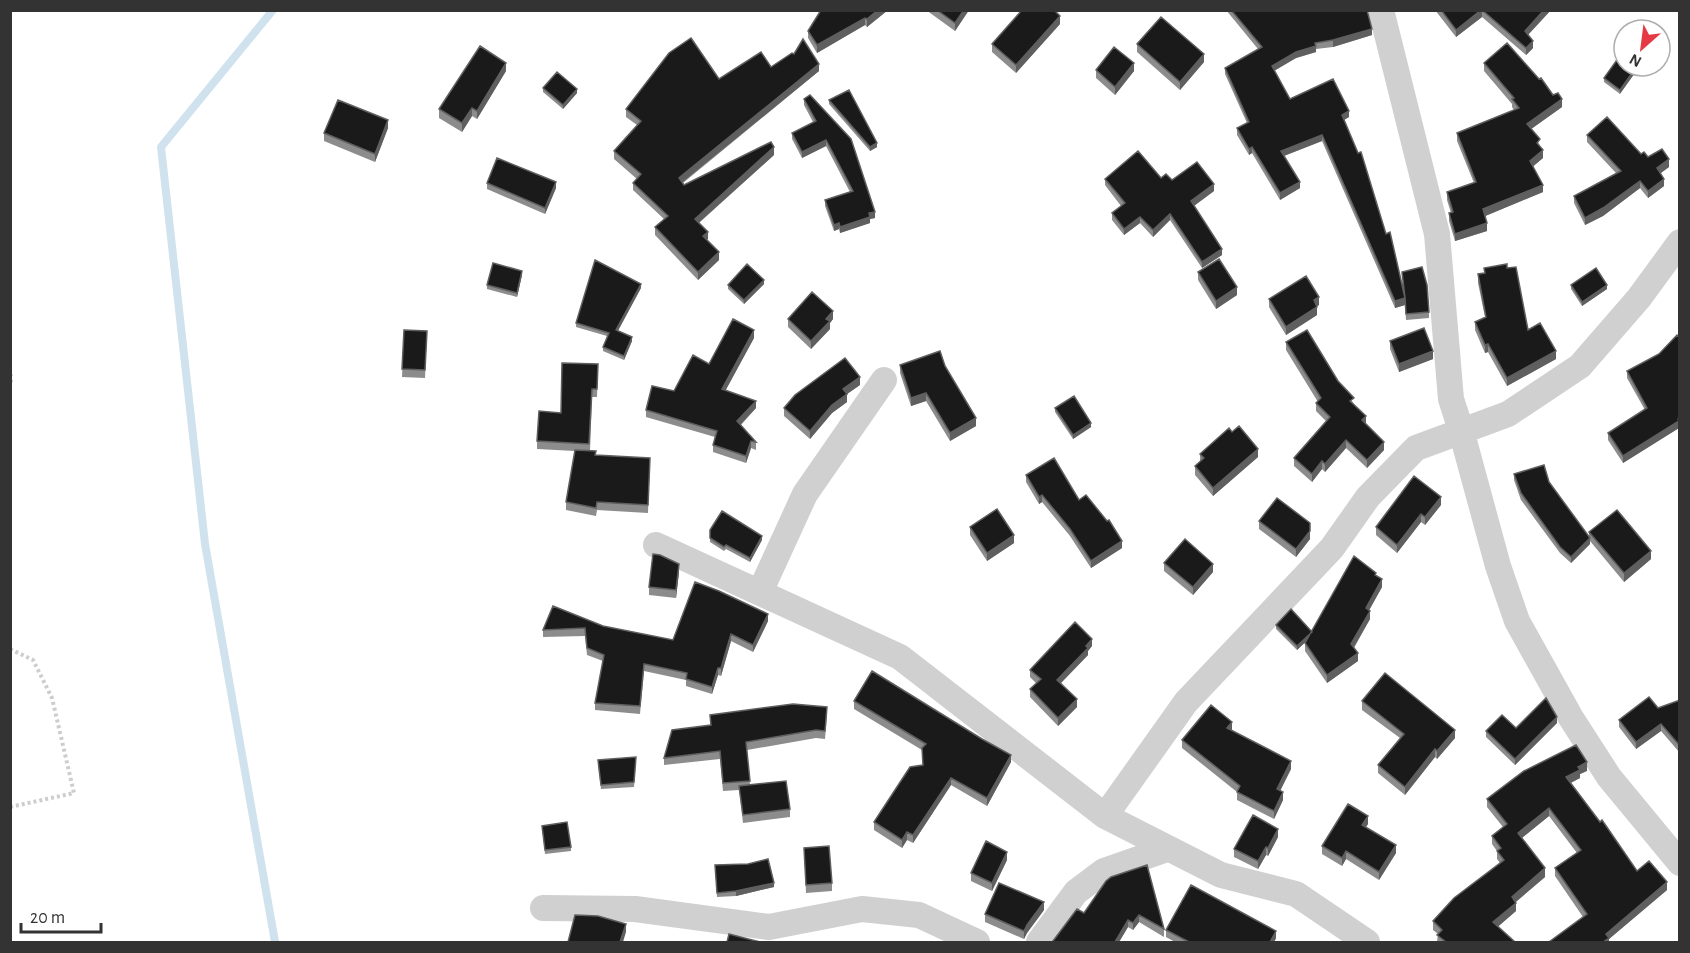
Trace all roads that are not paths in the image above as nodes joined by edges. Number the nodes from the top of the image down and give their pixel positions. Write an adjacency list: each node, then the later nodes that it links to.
1 (1381, 10): 4 (street)
2 (1680, 242): 4 (street)
3 (884, 380): 6 (street)
4 (1461, 430): 7 (street); 9 (street)
5 (656, 545): 6 (street)
6 (760, 592): 7 (street)
7 (1105, 816): 8 (street)
8 (1167, 849): 12 (street); 13 (street)
9 (1680, 863)
10 (543, 908): 11 (street)
11 (977, 942)
12 (1039, 942)
13 (1367, 942)

